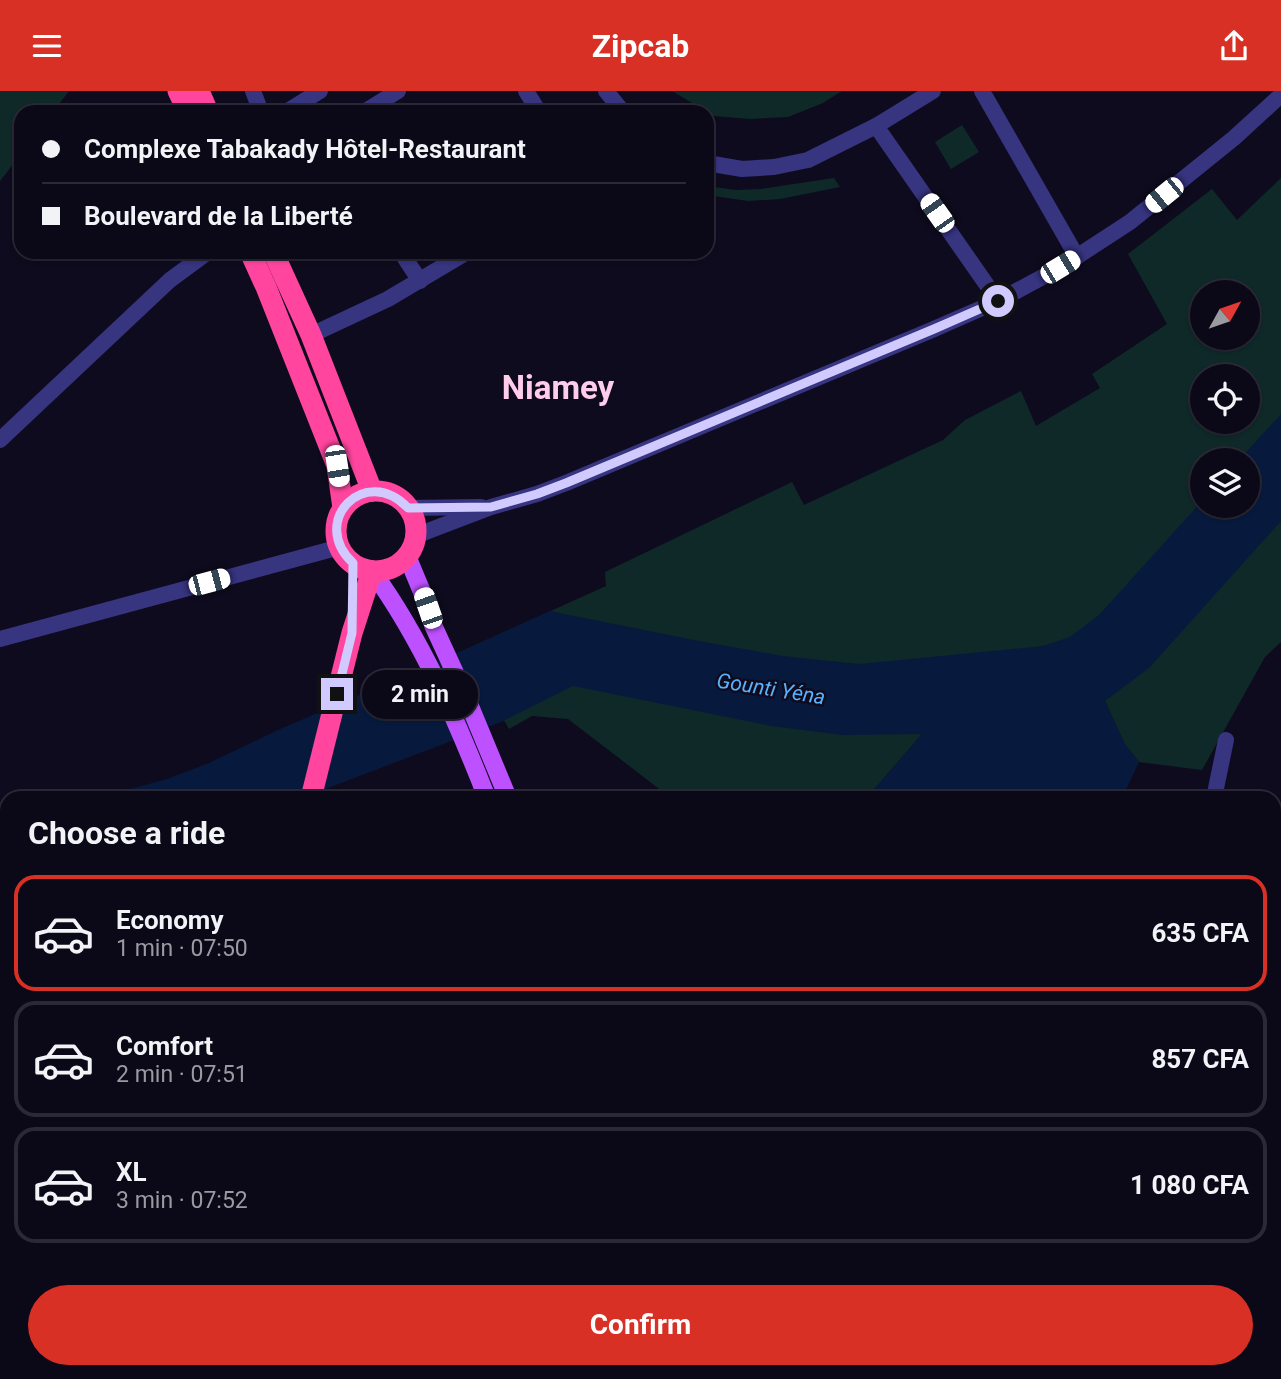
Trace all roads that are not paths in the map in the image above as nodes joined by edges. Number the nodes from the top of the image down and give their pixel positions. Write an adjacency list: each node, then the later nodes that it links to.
1 (398, 91): 8 (street)
2 (606, 91): 9 (street)
3 (933, 91): 10 (street)
4 (982, 91): 12 (street)
5 (310, 94): 7 (street)
6 (1281, 95): 12 (street)
7 (295, 105)
8 (375, 105)
9 (617, 105)
10 (876, 126): 11 (street); 19 (street)
11 (714, 164)
12 (1077, 257): 19 (street)
13 (198, 259): 21 (street)
14 (253, 259): 23 (highway)
15 (276, 259): 20 (highway)
16 (405, 259): 18 (street)
17 (455, 259): 18 (street)
18 (419, 281): 20 (street)
19 (998, 301): 24 (street)
20 (311, 335): 22 (highway)
21 (0, 440)
22 (372, 491): 23 (highway); 25 (highway)
23 (343, 507): 27 (highway)
24 (491, 507): 25 (street); 26 (street)
25 (408, 508): 26 (highway)
26 (411, 546): 27 (highway); 32 (main road)
27 (355, 560): 28 (street); 30 (highway); 31 (main road)
28 (0, 639)
29 (1226, 740): 33 (street)
30 (313, 791)
31 (484, 791)
32 (505, 791)
33 (1215, 791)

